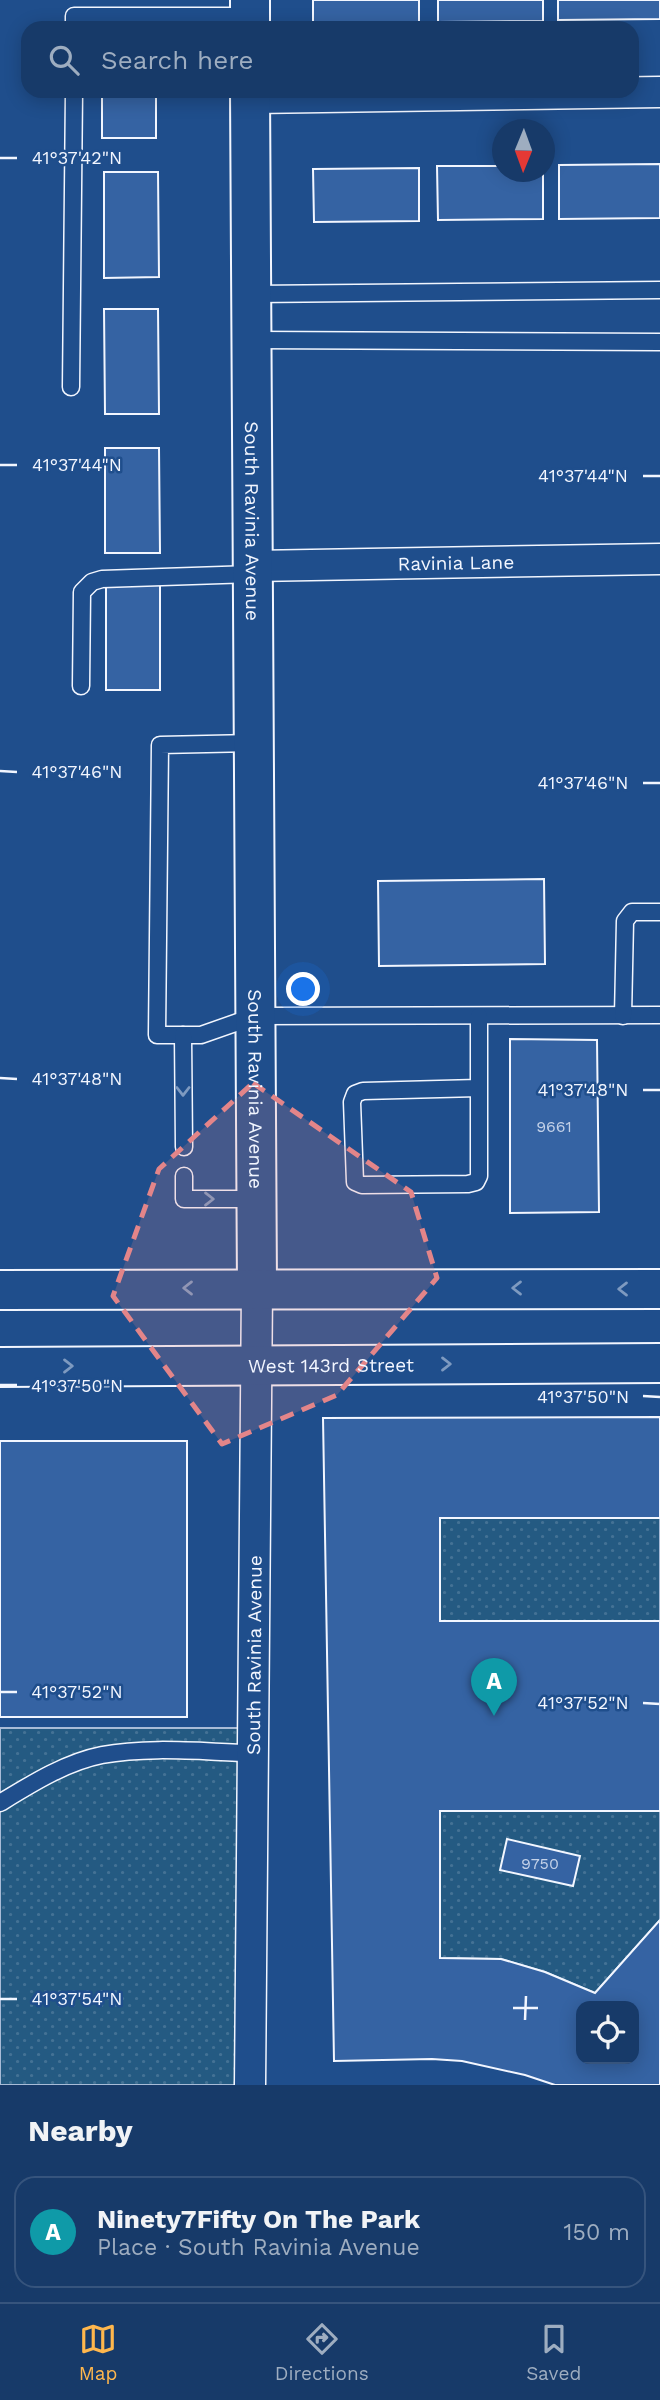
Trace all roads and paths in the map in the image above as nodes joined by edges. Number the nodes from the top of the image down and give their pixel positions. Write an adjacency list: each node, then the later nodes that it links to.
1 (250, 15): 2 (lane)
2 (74, 21)
3 (639, 92): 4 (street)
4 (660, 92)
5 (74, 98): 11 (lane)
6 (250, 98): 8 (main road, South Ravinia Avenue)
7 (660, 290): 8 (lane)
8 (251, 294): 9 (main road, South Ravinia Avenue)
9 (251, 340): 10 (lane); 13 (main road, South Ravinia Avenue)
10 (660, 342)
11 (71, 387)
12 (660, 558): 13 (street, Ravinia Lane)
13 (252, 570): 14 (lane); 15 (main road, South Ravinia Avenue)
14 (81, 687)
15 (254, 743): 17 (main road, South Ravinia Avenue); 21 (lane)
16 (660, 912): 19 (lane)
17 (255, 1016): 18 (lane); 21 (lane); 25 (main road, South Ravinia Avenue)
18 (479, 1016): 19 (lane); 22 (lane)
19 (623, 1016): 20 (lane)
20 (660, 1016)
21 (183, 1035): 23 (lane, one-way to 23)
22 (478, 1088): 22 (lane)
23 (184, 1147)
24 (184, 1176): 25 (lane, one-way to 25)
25 (256, 1199): 26 (main road, South Ravinia Avenue)
26 (257, 1288): 27 (main road, one-way to 26); 28 (main road, one-way to 28); 30 (street, South Ravinia Avenue)
27 (660, 1289)
28 (0, 1290)
29 (660, 1363): 30 (main road, West 143rd Street, one-way to 29)
30 (256, 1364): 31 (main road, West 143rd Street, one-way to 30); 32 (street, South Ravinia Avenue)
31 (0, 1367)
32 (253, 1753): 33 (lane); 34 (street, South Ravinia Avenue)
33 (0, 1803)
34 (250, 2085)

